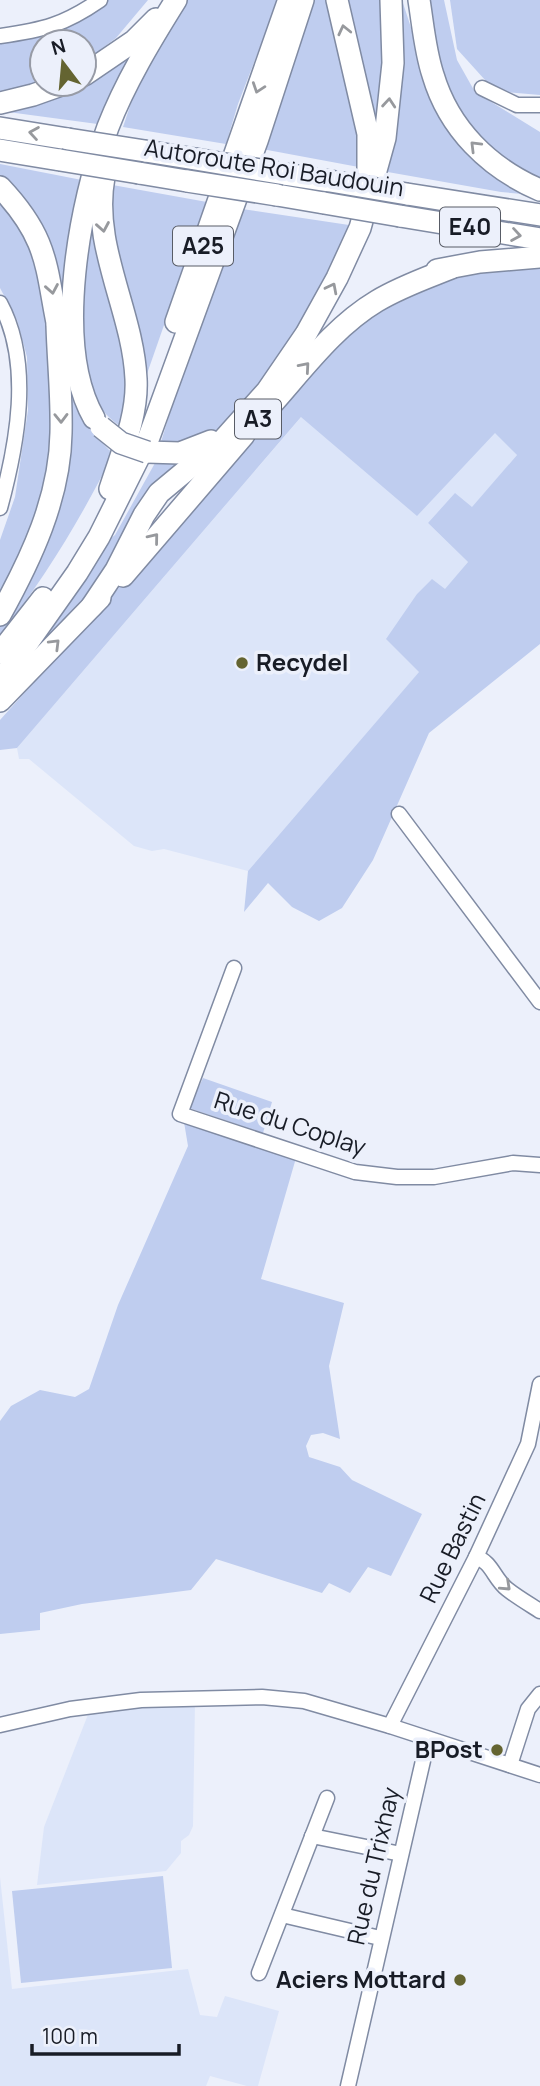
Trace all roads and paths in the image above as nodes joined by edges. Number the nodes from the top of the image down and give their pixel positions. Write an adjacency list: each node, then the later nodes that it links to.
1 (100, 0): 9 (street)
2 (171, 0): 11 (highway); 13 (highway)
3 (289, 0): 31 (highway, A25, one-way to 31)
4 (303, 0): 36 (highway, A25)
5 (337, 0): 24 (highway, A3, one-way to 5)
6 (391, 0): 24 (highway, A3, one-way to 6)
7 (410, 0): 10 (highway)
8 (419, 0): 10 (highway)
9 (0, 36)
10 (426, 47): 20 (highway, one-way to 10)
11 (98, 65)
12 (482, 88): 16 (street)
13 (127, 89): 30 (highway); 31 (highway, one-way to 31)
14 (28, 96): 15 (highway)
15 (0, 103)
16 (540, 105)
17 (0, 128): 21 (highway, Autoroute Roi Baudouin / E40, one-way to 17, bridge)
18 (0, 150): 22 (highway, Autoroute Roi Baudouin / E40, one-way to 22, bridge)
19 (0, 187): 27 (highway, A3, one-way to 27)
20 (540, 190)
21 (540, 215)
22 (540, 239)
23 (540, 257): 25 (highway, A3)
24 (344, 262): 28 (highway, A3, one-way to 24)
25 (451, 268): 28 (highway, A3); 33 (highway, A3, one-way to 25)
26 (0, 303): 32 (street)
27 (57, 325): 30 (highway, A3); 34 (highway, A3, one-way to 34)
28 (293, 354): 29 (highway, A3)
29 (248, 411): 30 (highway, A3, bridge); 33 (highway, A3)
30 (97, 422)
31 (110, 489): 35 (highway, A25)
32 (0, 508)
33 (92, 606): 37 (highway, A3, one-way to 33)
34 (0, 615)
35 (0, 653)
36 (0, 682)
37 (0, 701)
38 (399, 814): 40 (street)
39 (234, 968): 41 (street, Rue du Coplay)
40 (540, 1002)
41 (540, 1165)
42 (540, 1384): 43 (street, Rue Bastin)
43 (476, 1557): 44 (street, one-way to 44); 47 (street, Rue Bastin)
44 (540, 1611)
45 (540, 1694): 49 (street)
46 (0, 1725): 47 (street)
47 (390, 1726): 48 (street)
48 (428, 1738): 49 (street); 53 (street, Rue du Trixhay)
49 (510, 1765): 50 (street)
50 (540, 1775)
51 (327, 1798): 52 (street)
52 (312, 1836): 53 (street); 54 (street)
53 (401, 1854): 55 (street, Rue du Trixhay)
54 (282, 1915): 55 (street); 56 (street)
55 (380, 1938): 57 (street, Rue du Trixhay)
56 (259, 1973)
57 (348, 2086)

